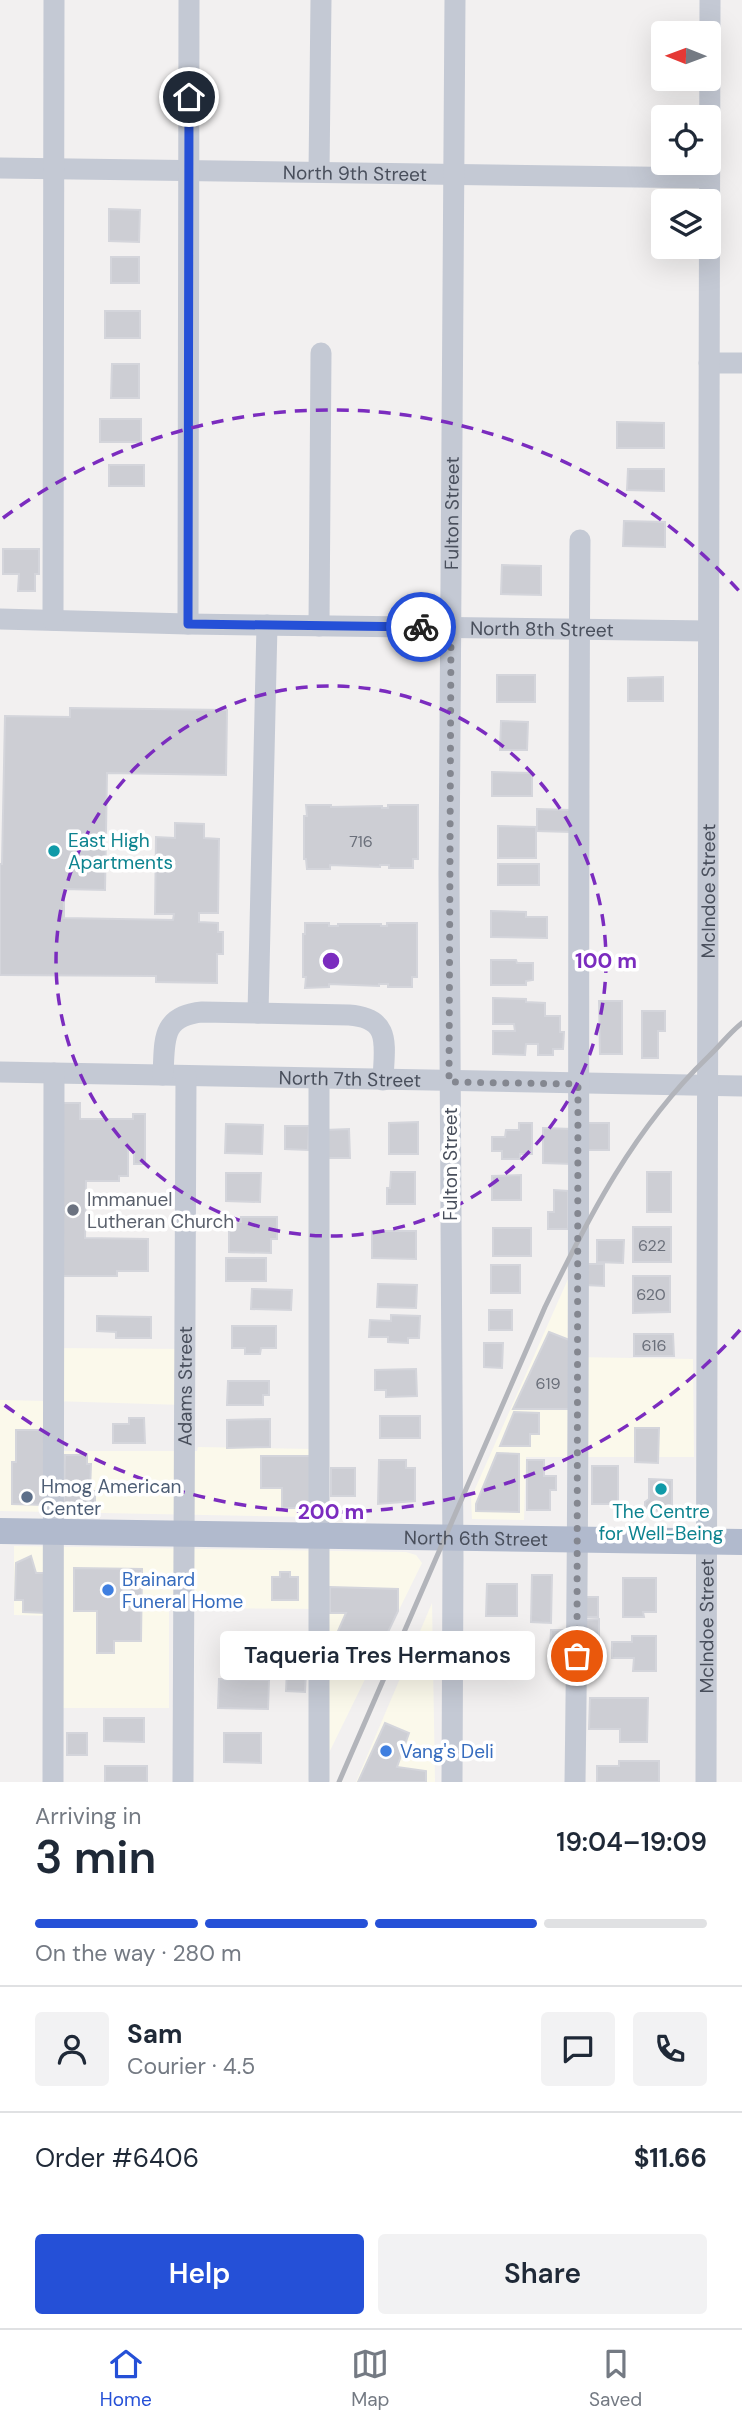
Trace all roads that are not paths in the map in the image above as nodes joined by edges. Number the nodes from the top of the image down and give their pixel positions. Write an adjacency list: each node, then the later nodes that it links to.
1 (54, 0): 7 (street)
2 (189, 0): 8 (street)
3 (321, 0): 9 (street)
4 (455, 0): 10 (street, Fulton Street)
5 (710, 0): 11 (street, McIndoe Street)
6 (0, 168): 7 (street, North 9th Street)
7 (54, 169): 8 (street, North 9th Street); 17 (street)
8 (189, 171): 9 (street, North 9th Street); 18 (street)
9 (319, 172): 10 (street, North 9th Street)
10 (455, 175): 11 (street, North 9th Street); 21 (street, Fulton Street)
11 (709, 178): 13 (street, McIndoe Street)
12 (321, 353): 20 (street)
13 (709, 363): 14 (street); 23 (street, McIndoe Street)
14 (742, 363)
15 (580, 540): 22 (street)
16 (0, 619): 17 (street, North 8th Street)
17 (53, 620): 18 (street, North 8th Street)
18 (188, 624): 19 (street, North 8th Street)
19 (267, 625): 20 (street, North 8th Street); 24 (street)
20 (319, 626): 21 (street, North 8th Street)
21 (451, 627): 22 (street, North 8th Street); 31 (street, Fulton Street)
22 (579, 629): 23 (street, North 8th Street); 32 (street)
23 (708, 631): 33 (street, McIndoe Street)
24 (258, 1013): 27 (street); 30 (street)
25 (0, 1072): 26 (street, North 7th Street)
26 (54, 1073): 27 (street, North 7th Street); 36 (street)
27 (163, 1075): 28 (street, North 7th Street)
28 (186, 1076): 29 (street, North 7th Street); 37 (street, Adams Street)
29 (319, 1079): 30 (street, North 7th Street); 38 (street)
30 (383, 1080): 31 (street, North 7th Street)
31 (449, 1082): 32 (street, North 7th Street); 39 (street, Fulton Street)
32 (578, 1084): 33 (street, North 7th Street); 40 (street)
33 (708, 1085): 34 (street, North 7th Street); 41 (street, McIndoe Street)
34 (742, 1086)
35 (0, 1531): 36 (main road, North 6th Street)
36 (51, 1531): 37 (main road, North 6th Street); 44 (street)
37 (184, 1534): 38 (main road, North 6th Street); 45 (street, Adams Street)
38 (320, 1535): 39 (main road, North 6th Street); 43 (street)
39 (453, 1538): 40 (main road, North 6th Street); 46 (street, Fulton Street)
40 (579, 1539): 41 (main road, North 6th Street); 47 (street)
41 (707, 1541): 42 (main road, North 6th Street); 48 (street, McIndoe Street)
42 (742, 1542)
43 (319, 1780)
44 (53, 1782)
45 (183, 1782)
46 (452, 1782)
47 (575, 1782)
48 (706, 1782)

